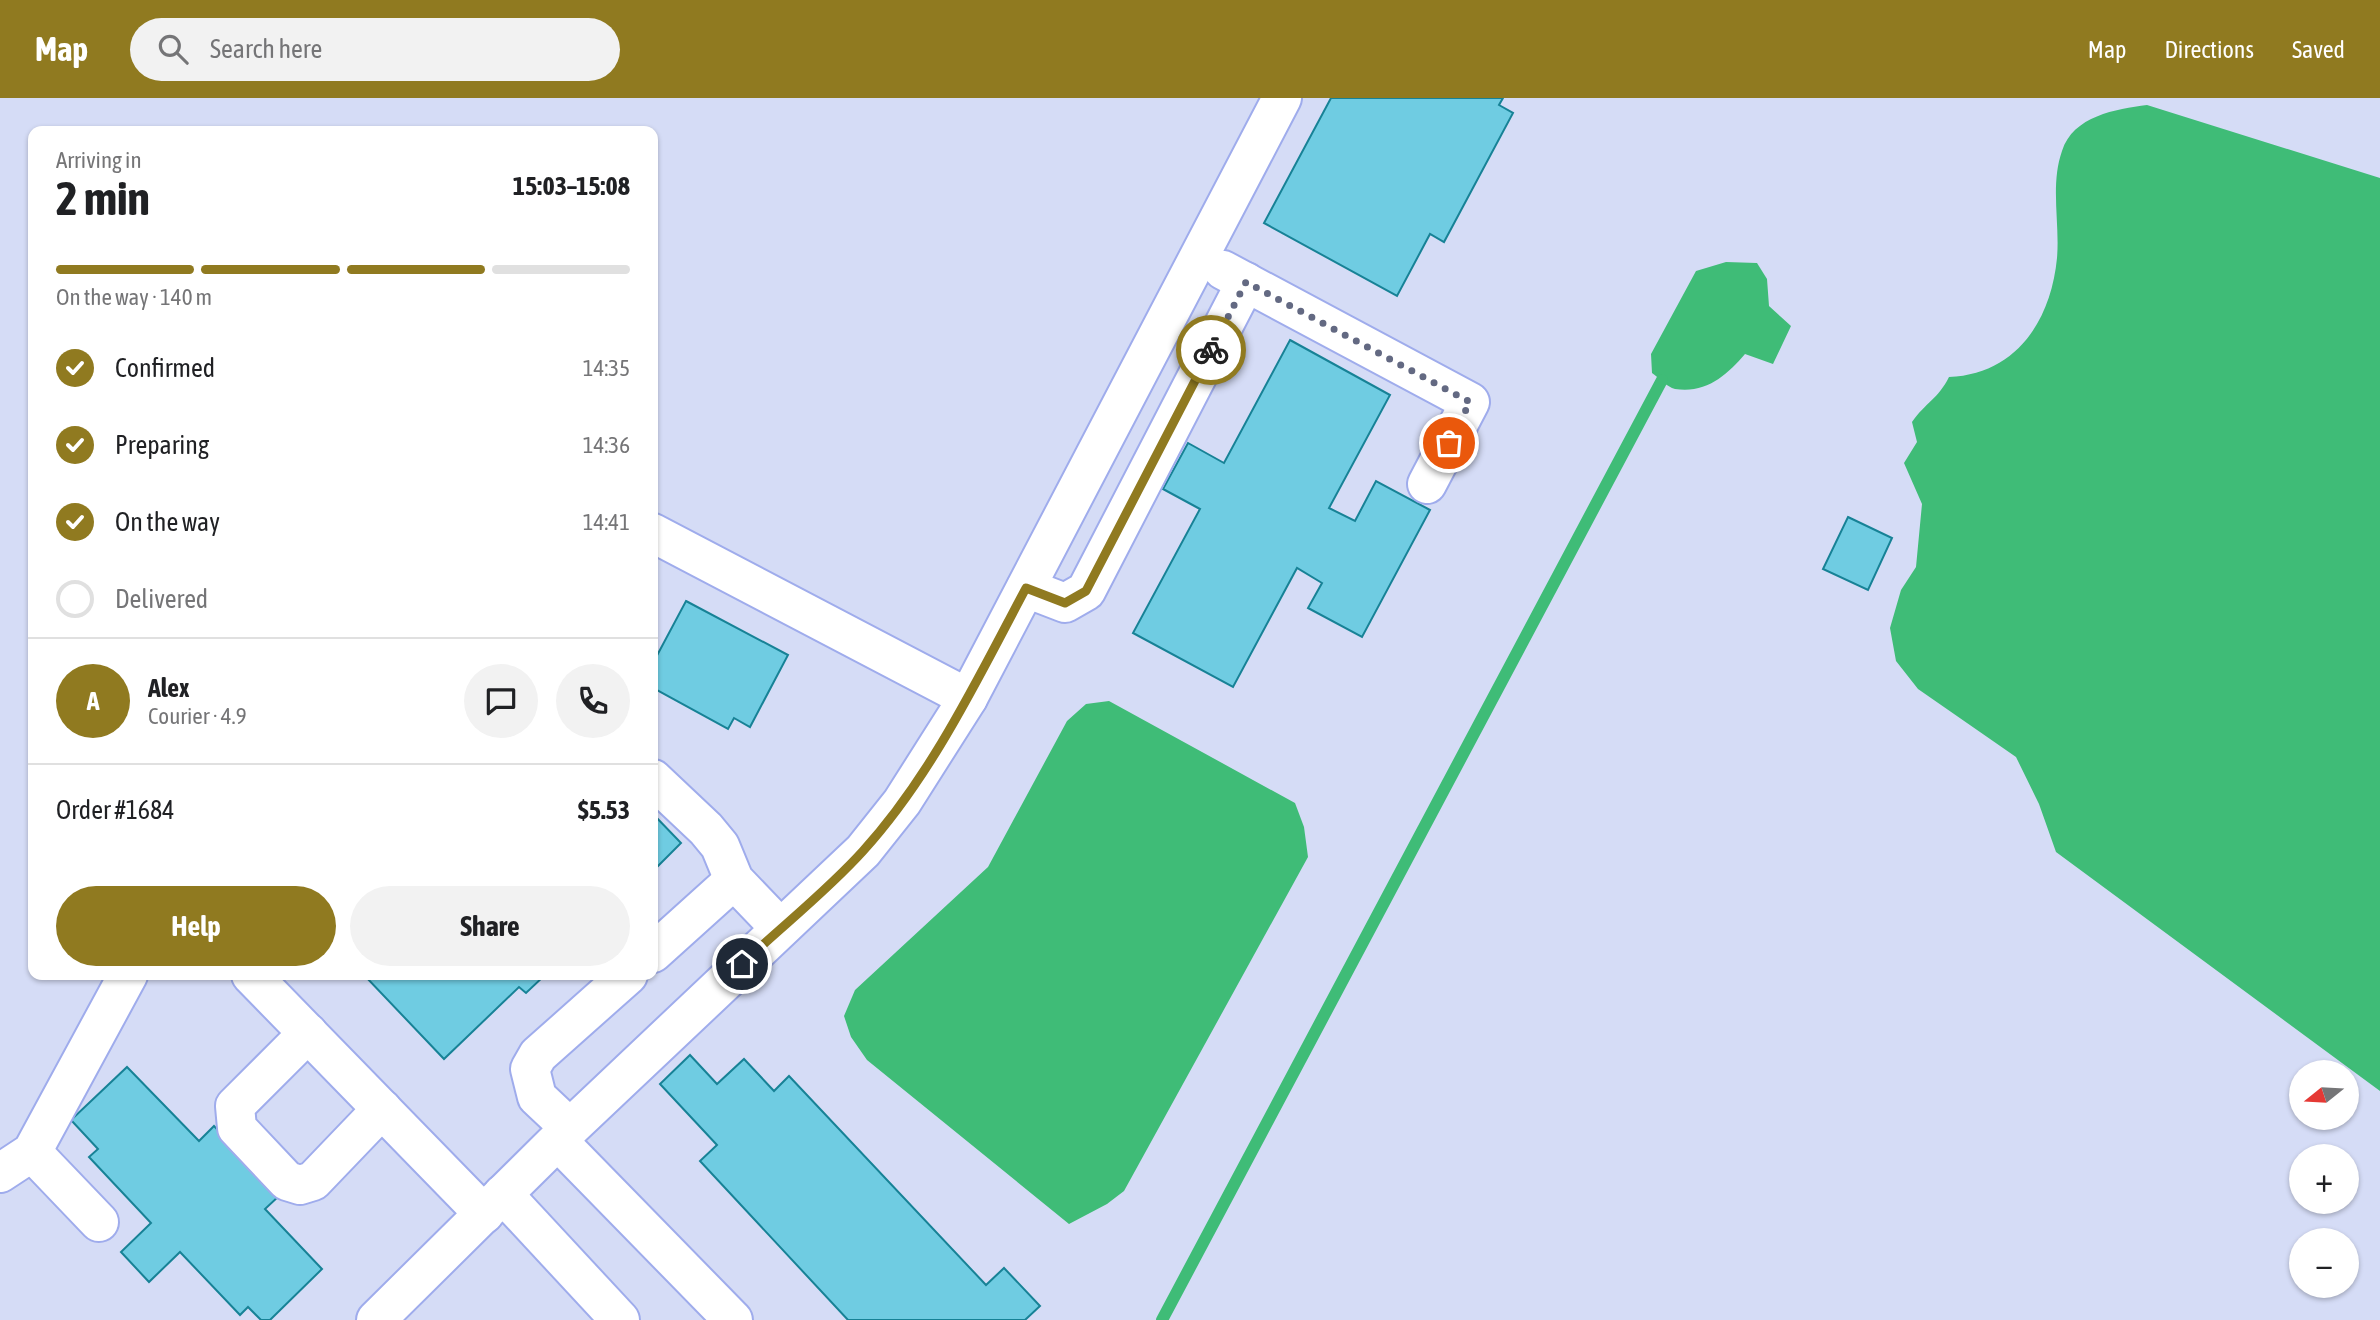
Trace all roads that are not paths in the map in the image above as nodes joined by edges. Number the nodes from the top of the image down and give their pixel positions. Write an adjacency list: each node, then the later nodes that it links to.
1 (1282, 98): 2 (lane)
2 (1199, 257): 3 (lane); 6 (lane)
3 (1246, 282): 4 (lane); 6 (lane)
4 (1427, 484)
5 (658, 544): 7 (lane)
6 (1026, 588): 7 (lane)
7 (968, 698): 10 (lane)
8 (658, 784): 9 (lane)
9 (734, 880): 10 (lane); 11 (lane)
10 (780, 928): 17 (lane)
11 (658, 948)
12 (125, 980): 18 (lane)
13 (256, 980): 15 (lane)
14 (622, 980): 17 (lane)
15 (308, 1033): 16 (lane); 16 (lane)
16 (382, 1109): 20 (lane)
17 (564, 1134): 20 (lane); 24 (lane)
18 (32, 1152): 19 (lane); 21 (lane)
19 (0, 1173)
20 (493, 1204): 22 (lane); 23 (lane)
21 (99, 1222)
22 (376, 1320)
23 (620, 1320)
24 (733, 1320)

